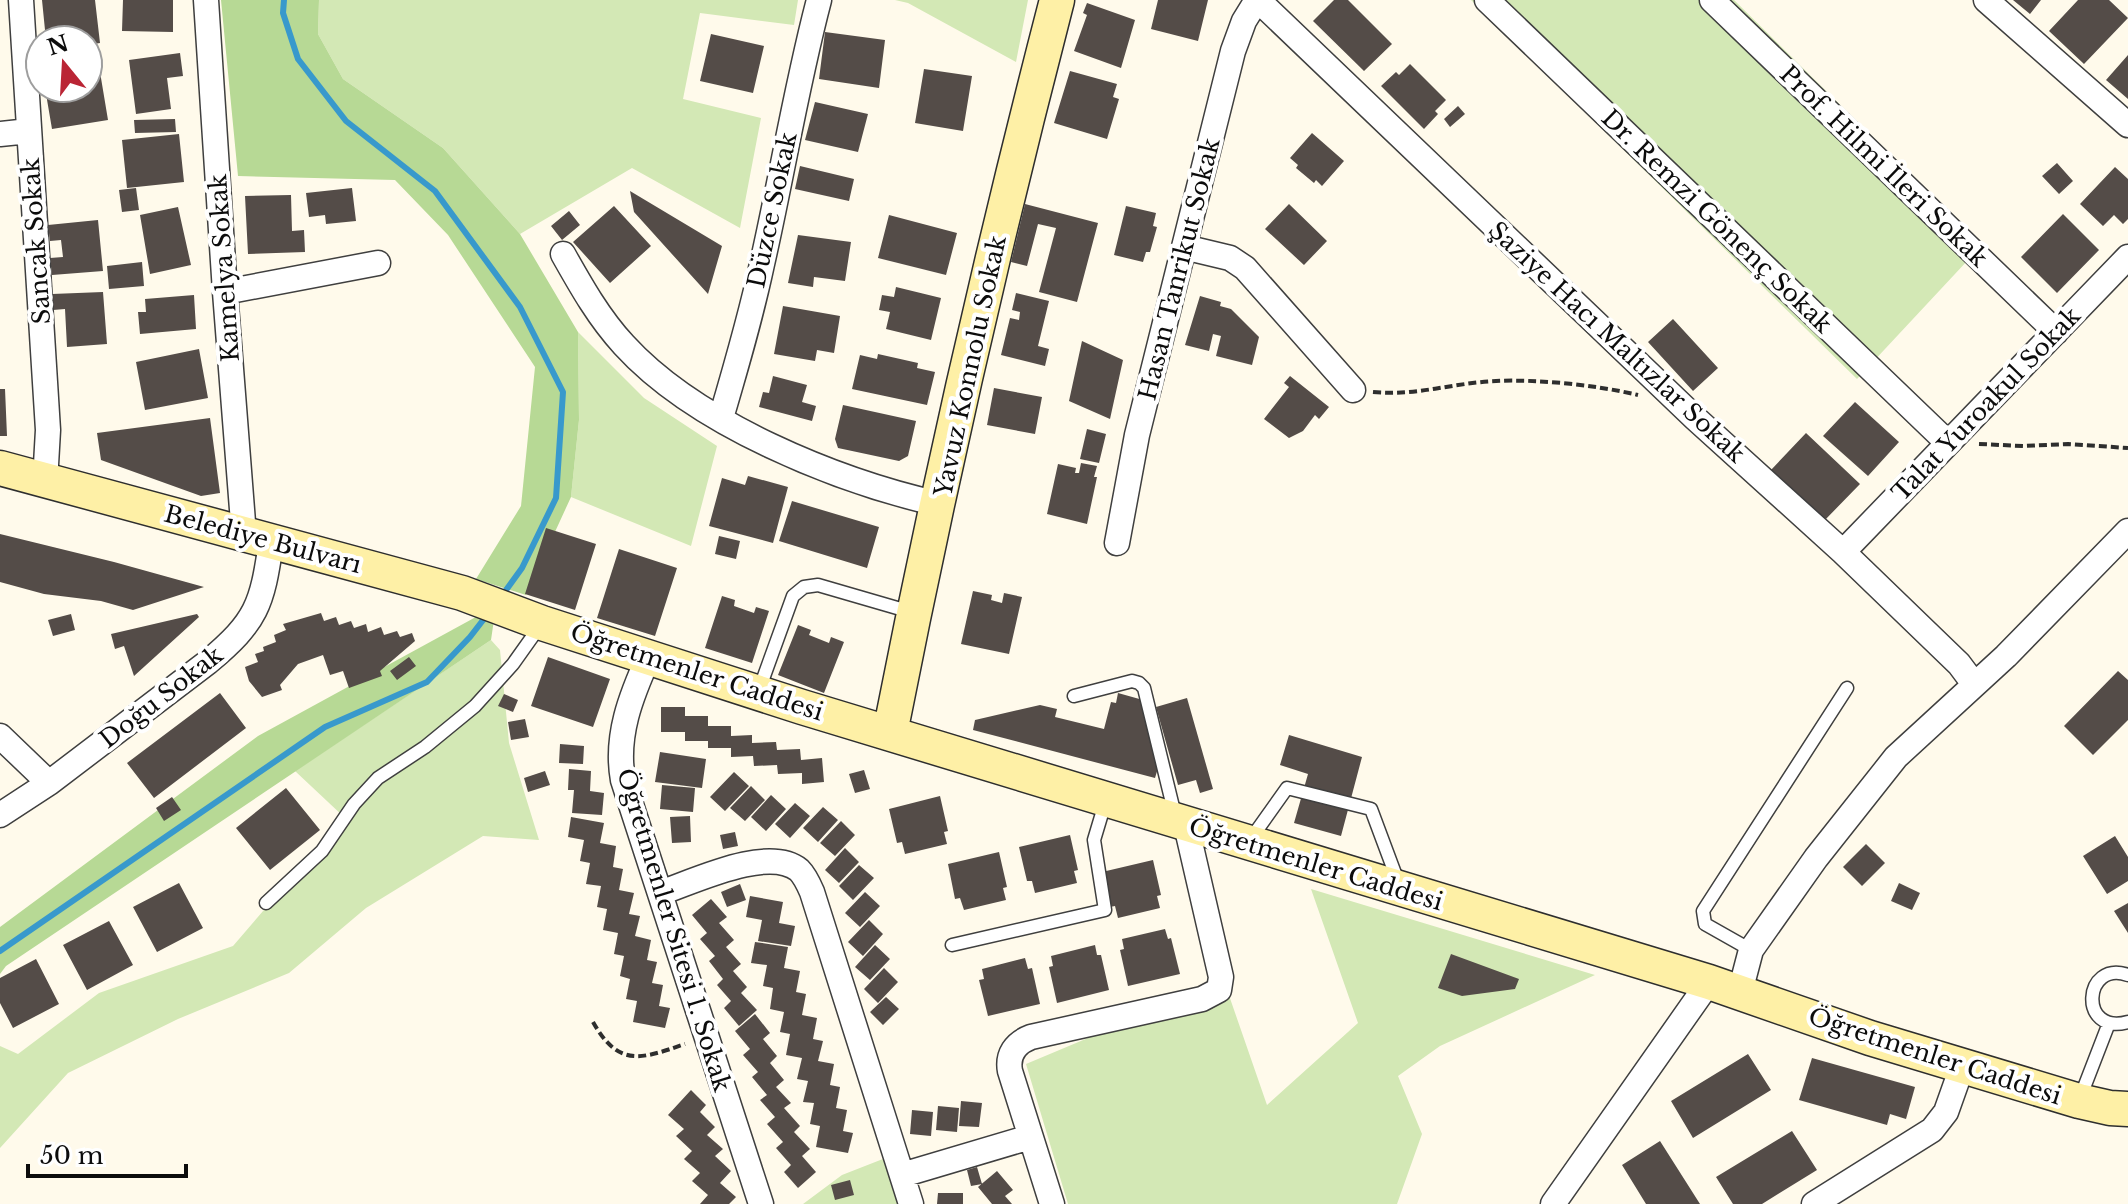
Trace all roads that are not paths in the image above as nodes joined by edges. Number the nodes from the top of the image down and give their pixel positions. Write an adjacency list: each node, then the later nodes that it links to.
1 (21, 0): 10 (street, Sancak Sokak)
2 (206, 0): 16 (street, Kamelya Sokak)
3 (819, 0): 19 (street, Düzce Sokak)
4 (1057, 0): 23 (main road, Yavuz Konnolu Sokak)
5 (1258, 0): 12 (street, Hasan Tanrikut Sokak); 27 (street, Şaziye Hacı Maltızlar Sokak)
6 (1487, 0): 20 (street, Dr. Remzi Gönenç Sokak)
7 (1712, 0): 17 (street, Prof. Hilmi İleri Sokak)
8 (1986, 0): 9 (street)
9 (2128, 125)
10 (29, 131): 11 (street); 22 (street, Sancak Sokak)
11 (0, 134)
12 (1184, 247): 18 (street); 26 (street, Hasan Tanrikut Sokak)
13 (563, 254): 19 (street)
14 (2128, 257): 17 (street, Talat Yuroakul Sokak)
15 (378, 263): 16 (street)
16 (225, 292): 25 (street, Kamelya Sokak)
17 (2056, 332): 20 (street, Talat Yuroakul Sokak)
18 (1353, 390)
19 (721, 418): 23 (street)
20 (1948, 443): 27 (street, Talat Yuroakul Sokak)
21 (0, 468): 22 (main road, Belediye Bulvarı)
22 (45, 482): 25 (main road, Belediye Bulvarı)
23 (939, 504): 28 (main road, Yavuz Konnolu Sokak)
24 (2128, 531): 31 (street)
25 (258, 539): 29 (main road, Belediye Bulvarı); 37 (street, Doğu Sokak)
26 (1117, 543)
27 (1843, 552): 31 (street, Şaziye Hacı Maltızlar Sokak)
28 (914, 612): 33 (lane); 35 (main road, Yavuz Konnolu Sokak)
29 (533, 619): 30 (main road, Öğretmenler Caddesi); 44 (lane)
30 (649, 656): 33 (main road, Öğretmenler Caddesi); 43 (street, Öğretmenler Sitesi 1. Sokak)
31 (1974, 684): 46 (street)
32 (1847, 688): 46 (lane)
33 (758, 693): 35 (main road, Öğretmenler Caddesi)
34 (1074, 696): 40 (lane)
35 (890, 733): 38 (main road, Öğretmenler Caddesi)
36 (0, 736): 37 (street)
37 (49, 783): 39 (street, Doğu Sokak)
38 (1106, 800): 40 (main road, Öğretmenler Caddesi); 45 (lane)
39 (0, 815)
40 (1182, 824): 41 (main road, Öğretmenler Caddesi); 53 (street)
41 (1248, 843): 42 (main road, Öğretmenler Caddesi); 42 (lane)
42 (1401, 889): 48 (main road, Öğretmenler Caddesi)
43 (660, 893): 54 (street); 55 (street, Öğretmenler Sitesi 1. Sokak)
44 (266, 903)
45 (952, 945)
46 (1751, 950): 48 (street)
47 (2128, 975): 50 (lane)
48 (1724, 987): 51 (main road, Öğretmenler Caddesi); 58 (street)
49 (2128, 1022): 50 (lane)
50 (2109, 1023): 52 (lane)
51 (1962, 1067): 52 (main road, Öğretmenler Caddesi); 59 (street)
52 (2111, 1110)
53 (1030, 1137): 54 (street); 57 (street)
54 (902, 1175): 56 (street)
55 (761, 1204)
56 (911, 1204)
57 (1052, 1204)
58 (1553, 1204)
59 (1814, 1204)

